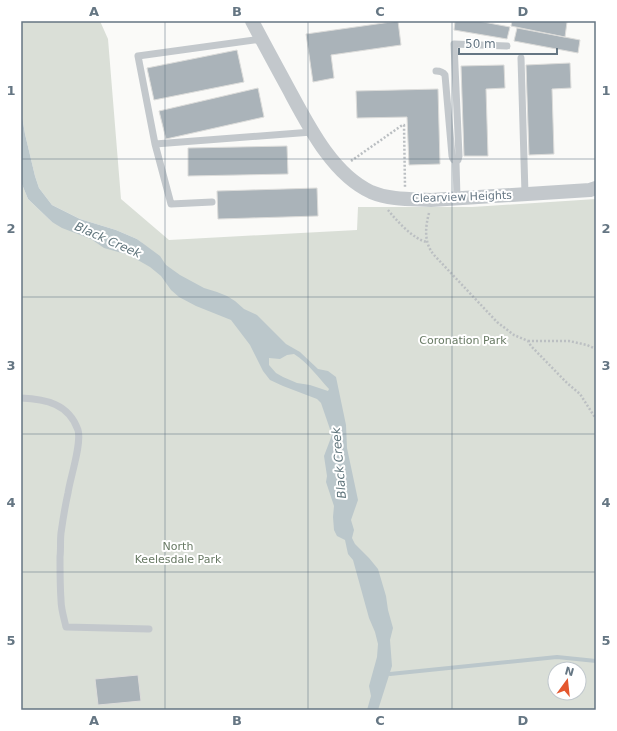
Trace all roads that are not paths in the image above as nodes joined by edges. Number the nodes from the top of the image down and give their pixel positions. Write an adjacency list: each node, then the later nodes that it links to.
1 (252, 21): 2 (street, Clearview Heights)
2 (262, 39): 6 (street, Clearview Heights); 7 (lane)
3 (507, 46): 8 (lane)
4 (521, 58): 10 (lane)
5 (436, 72): 8 (lane)
6 (312, 132): 7 (lane); 11 (street, Clearview Heights)
7 (155, 144): 12 (lane)
8 (456, 162): 11 (lane)
9 (596, 188): 10 (street, Clearview Heights)
10 (525, 194): 11 (street, Clearview Heights)
11 (457, 198)
12 (212, 202)
13 (21, 398): 14 (lane)
14 (149, 628)

